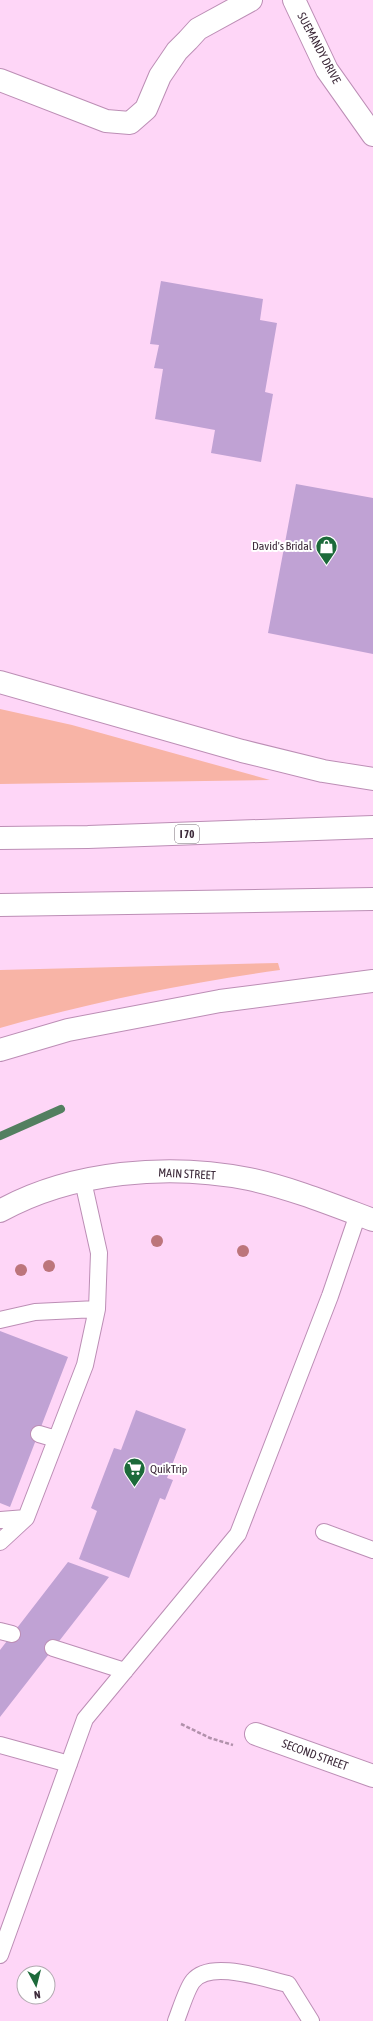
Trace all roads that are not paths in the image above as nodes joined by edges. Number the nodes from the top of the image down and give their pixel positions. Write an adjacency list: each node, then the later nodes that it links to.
1 (251, 0): 3 (main road)
2 (294, 0): 4 (main road, SUEMANDY DRIVE)
3 (0, 80)
4 (373, 135)
5 (0, 682): 6 (main road)
6 (373, 779)
7 (373, 827): 8 (main road, I 70)
8 (0, 838)
9 (373, 899): 10 (main road)
10 (0, 905)
11 (373, 981): 12 (main road)
12 (0, 1050)
13 (83, 1181): 14 (main road, MAIN STREET); 15 (main road, MAIN STREET); 16 (lane)
14 (0, 1211)
15 (365, 1217): 26 (lane)
16 (97, 1309): 17 (lane); 19 (lane)
17 (0, 1320)
18 (39, 1434): 19 (lane)
19 (56, 1439): 20 (lane)
20 (26, 1518): 21 (lane); 23 (lane)
21 (0, 1520)
22 (324, 1532): 24 (lane)
23 (0, 1542)
24 (373, 1550)
25 (54, 1648): 26 (lane)
26 (125, 1671): 29 (lane)
27 (256, 1734): 30 (main road, SECOND STREET)
28 (0, 1744): 29 (lane)
29 (69, 1764): 31 (lane)
30 (373, 1776)
31 (0, 1955)
32 (176, 2021): 33 (lane)
33 (311, 2021)

